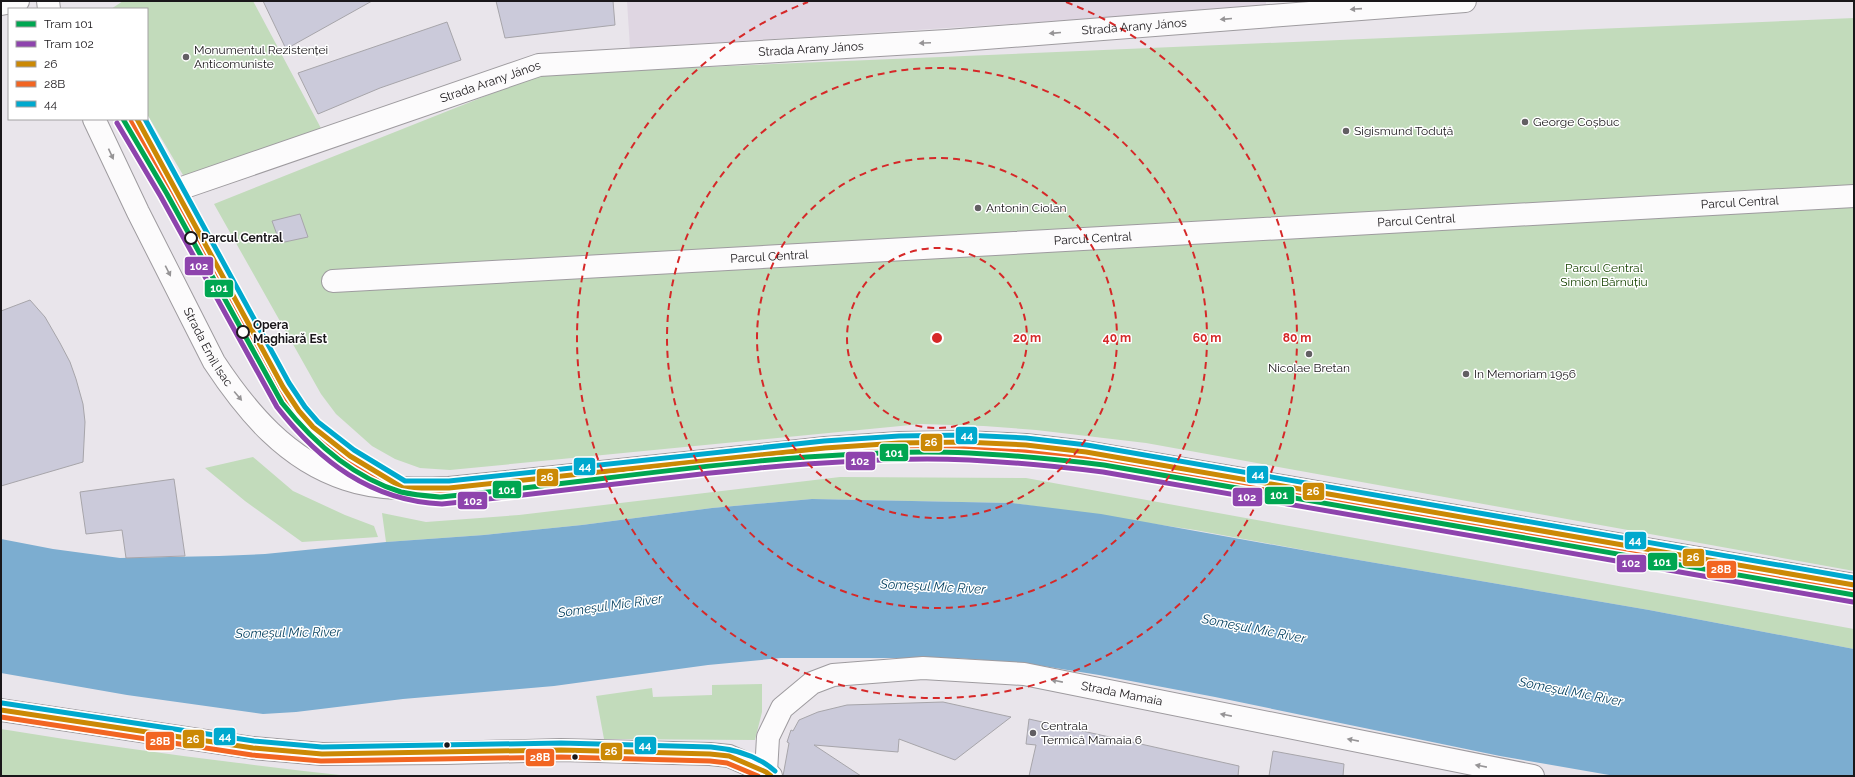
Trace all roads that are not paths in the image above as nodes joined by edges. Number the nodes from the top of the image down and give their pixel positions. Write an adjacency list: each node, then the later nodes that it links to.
1 (18, 1): 3 (street)
2 (1465, 1): 4 (street, Strada Arany János, one-way to 4)
3 (1, 4)
4 (1286, 8): 6 (street, Strada Arany János, one-way to 6)
5 (94, 120): 9 (street, Strada Emil Isac, one-way to 9)
6 (176, 188)
7 (1854, 196): 8 (street, Parcul Central)
8 (333, 281)
9 (1854, 585)
10 (1, 710): 11 (street)
11 (769, 774): 12 (street, Strada Mamaia, one-way to 11)
12 (1532, 776)

